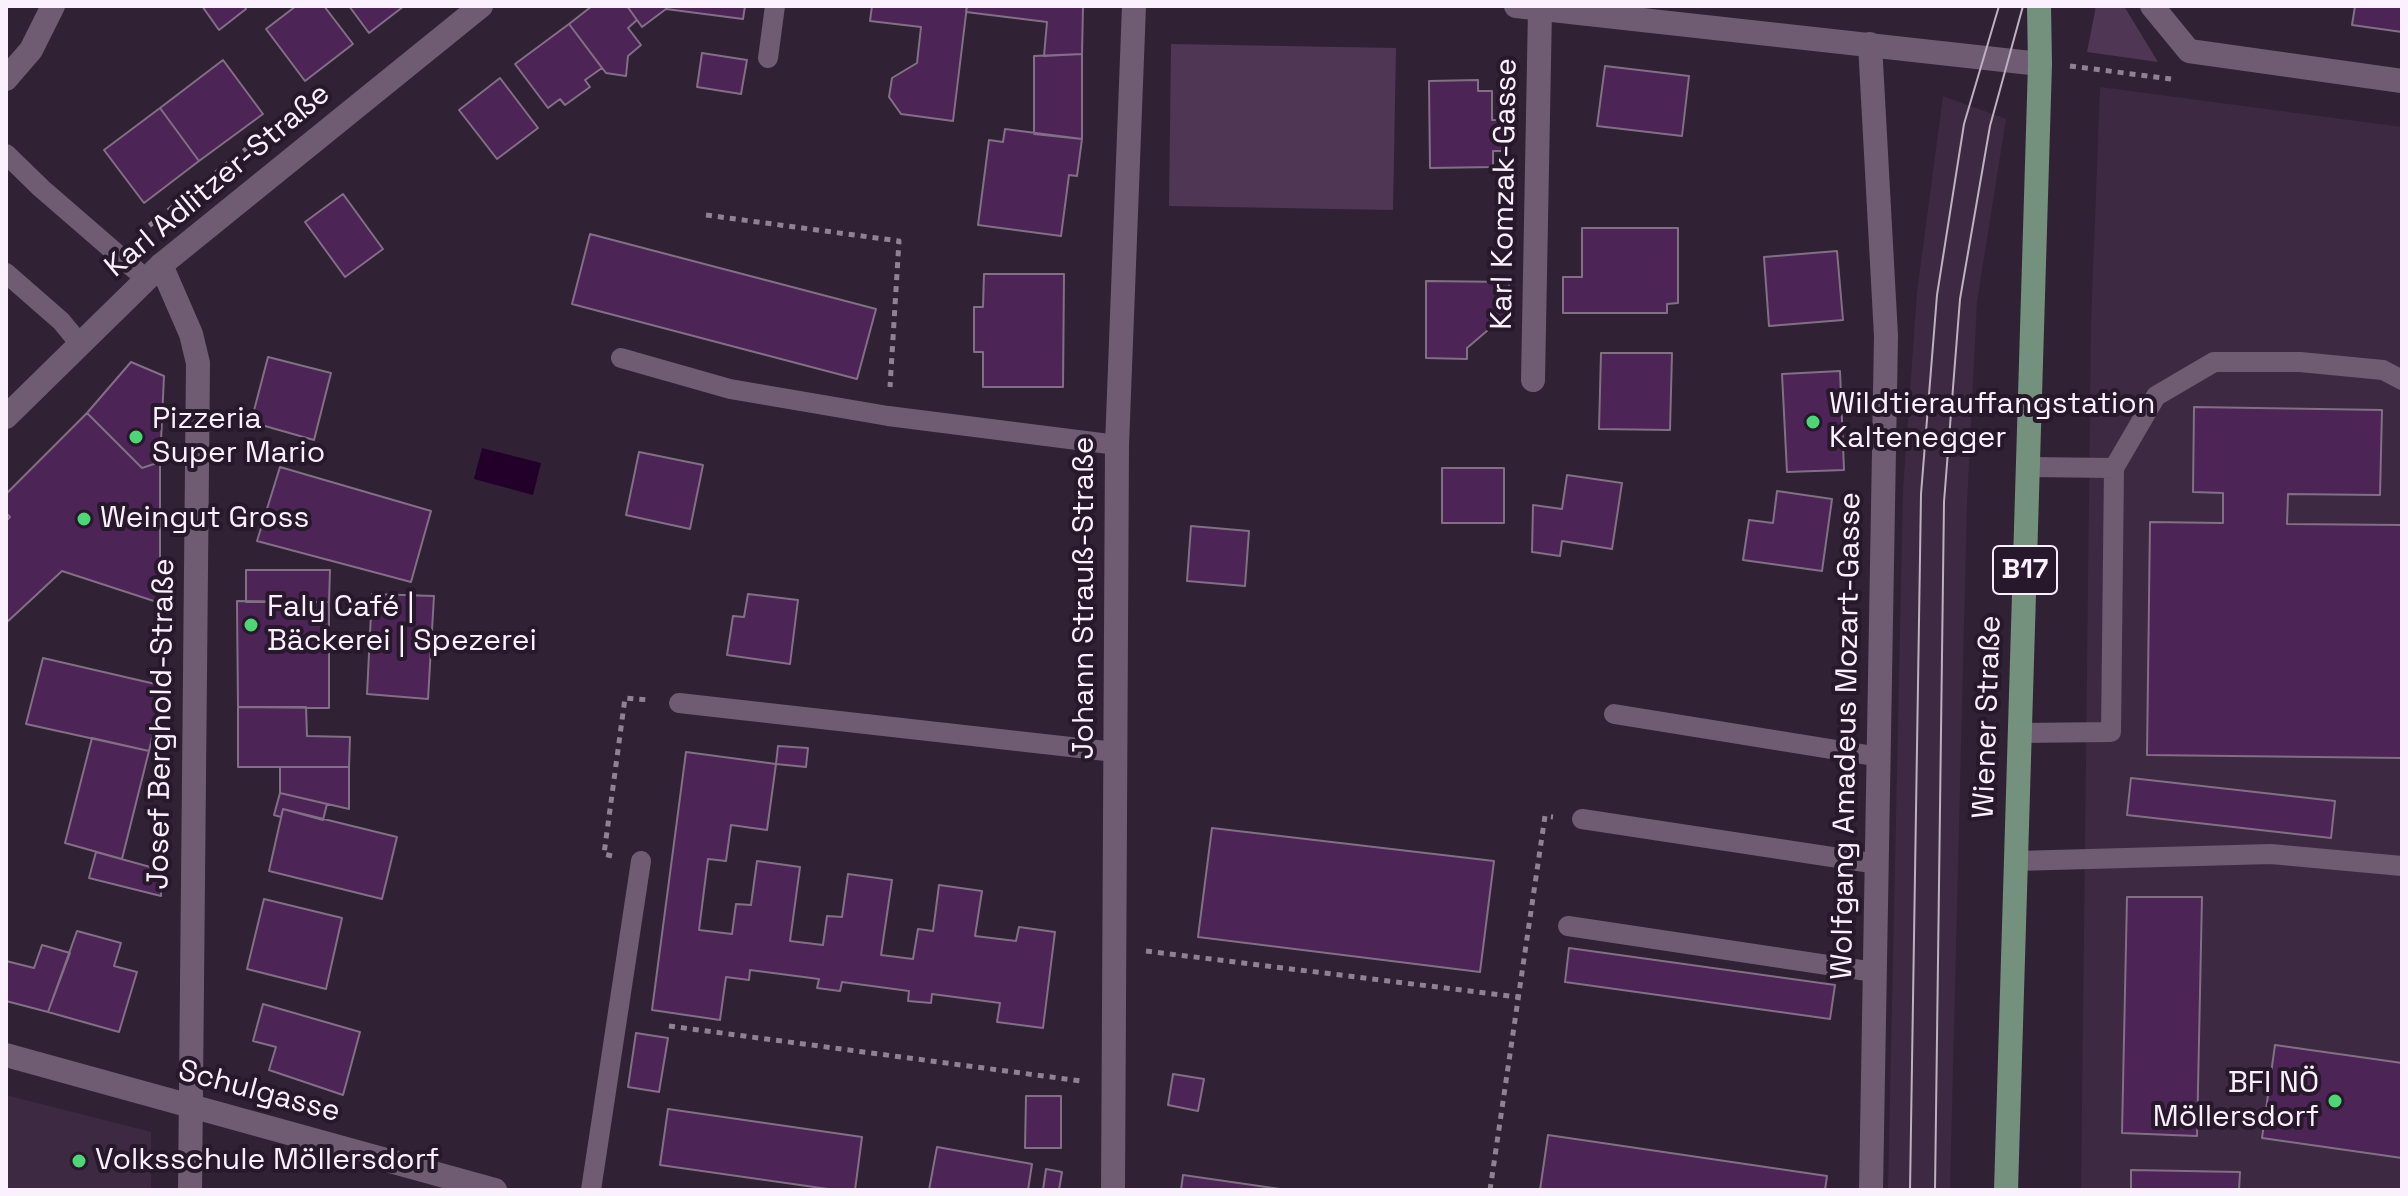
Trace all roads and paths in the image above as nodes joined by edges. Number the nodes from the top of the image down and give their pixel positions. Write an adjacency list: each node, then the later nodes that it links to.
1 (53, 6): 11 (street)
2 (481, 6): 15 (street, Karl Adlitzer-Straße)
3 (775, 6): 9 (lane)
4 (1134, 6): 23 (street, Johann Strauß-Straße)
5 (2039, 6): 10 (main road, Wiener Straße / B17)
6 (2152, 6): 12 (street)
7 (1528, 7): 8 (street); 19 (street, Karl Komzak-Gasse)
8 (1870, 44): 10 (street); 30 (street, Wolfgang Amadeus Mozart-Gasse)
9 (768, 58)
10 (2040, 64): 24 (main road, Wiener Straße / B17)
11 (6, 79)
12 (2402, 81)
13 (6, 154): 15 (lane)
14 (706, 215): 21 (path)
15 (153, 272): 17 (street, Karl Adlitzer-Straße); 43 (street, Josef Berghold-Straße)
16 (6, 273): 17 (lane)
17 (80, 344): 22 (street, Karl Adlitzer-Straße)
18 (621, 358): 21 (lane)
19 (1533, 380)
20 (2402, 380): 25 (lane)
21 (888, 416): 23 (lane)
22 (6, 417)
23 (1117, 445): 29 (street, Johann Strauß-Straße)
24 (2028, 467): 25 (lane); 28 (main road, Wiener Straße / B17)
25 (2114, 468): 28 (lane)
26 (679, 703): 29 (lane); 32 (path)
27 (1614, 714): 30 (lane)
28 (2020, 733): 33 (main road, Wiener Straße / B17)
29 (1115, 752): 37 (street, Johann Strauß-Straße)
30 (1880, 757): 34 (street, Wolfgang Amadeus Mozart-Gasse)
31 (1582, 819): 34 (lane); 39 (path)
32 (641, 861): 46 (lane)
33 (2016, 861): 35 (lane); 50 (main road, Wiener Straße / B17)
34 (1878, 864): 38 (street, Wolfgang Amadeus Mozart-Gasse)
35 (2402, 866)
36 (1568, 926): 38 (lane)
37 (1114, 948): 39 (path); 42 (street, Johann Strauß-Straße)
38 (1874, 972): 49 (street, Wolfgang Amadeus Mozart-Gasse)
39 (1518, 997): 48 (path)
40 (669, 1026): 42 (path)
41 (6, 1055): 43 (street, Schulgasse)
42 (1114, 1085): 47 (street, Johann Strauß-Straße)
43 (190, 1106): 44 (street, Josef Berghold-Straße); 45 (street, Schulgasse)
44 (190, 1190)
45 (495, 1190)
46 (591, 1190)
47 (1113, 1190)
48 (1490, 1190)
49 (1871, 1190)
50 (2006, 1190)

